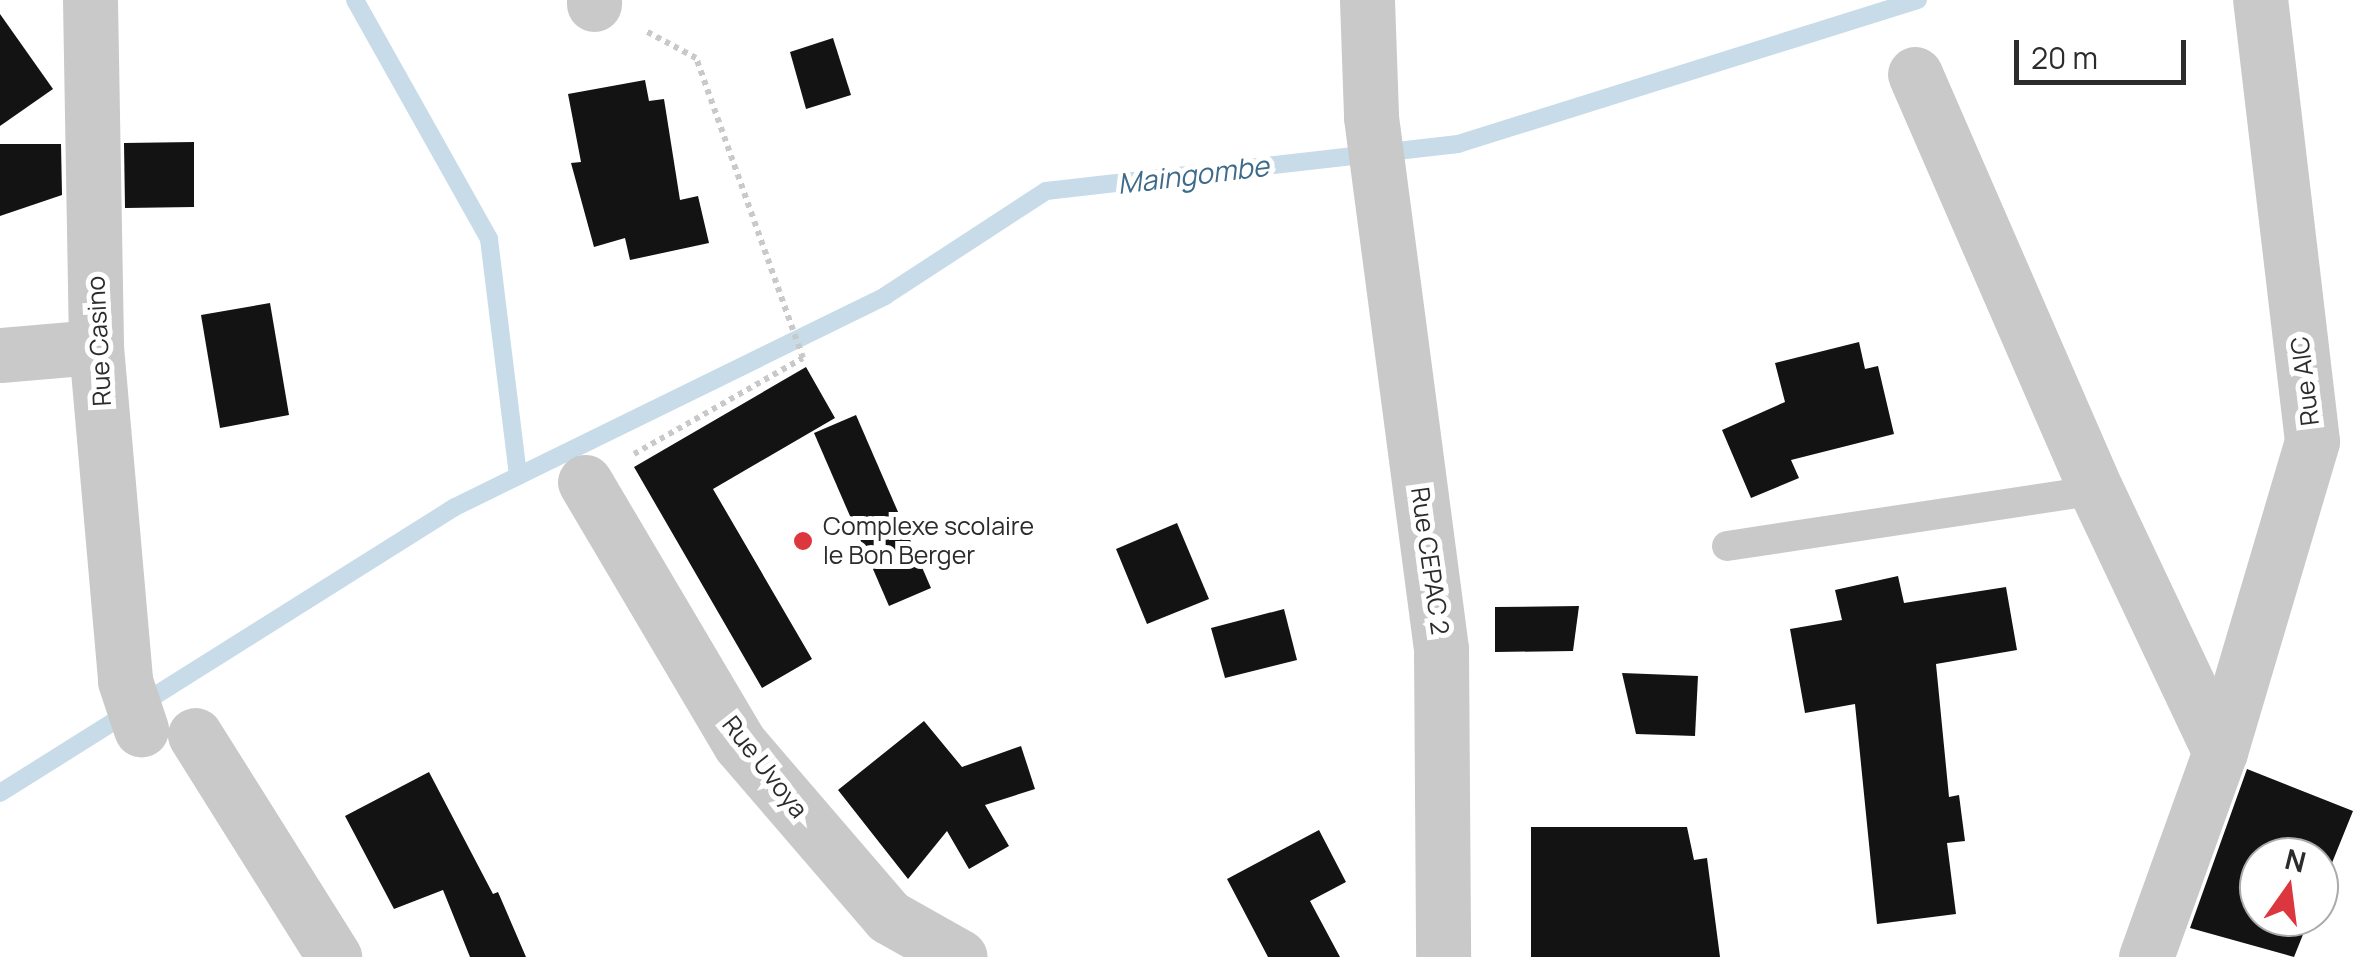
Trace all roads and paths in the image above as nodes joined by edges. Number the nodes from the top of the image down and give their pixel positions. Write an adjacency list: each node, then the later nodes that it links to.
1 (90, 0): 6 (street, Rue Casino)
2 (1367, 0): 16 (street, Rue CEPAC 2)
3 (2260, 0): 13 (street, Rue AIC)
4 (594, 2): 8 (path)
5 (1915, 74): 9 (street)
6 (96, 347): 7 (street); 11 (street, Rue Casino)
7 (0, 355)
8 (586, 482): 15 (street, Rue Uvoya)
9 (2096, 490): 10 (lane); 13 (street)
10 (1727, 546)
11 (133, 705)
12 (195, 735): 14 (street)
13 (2220, 752): 17 (street, Rue AIC)
14 (334, 957)
15 (960, 957)
16 (1443, 957)
17 (2146, 957)

